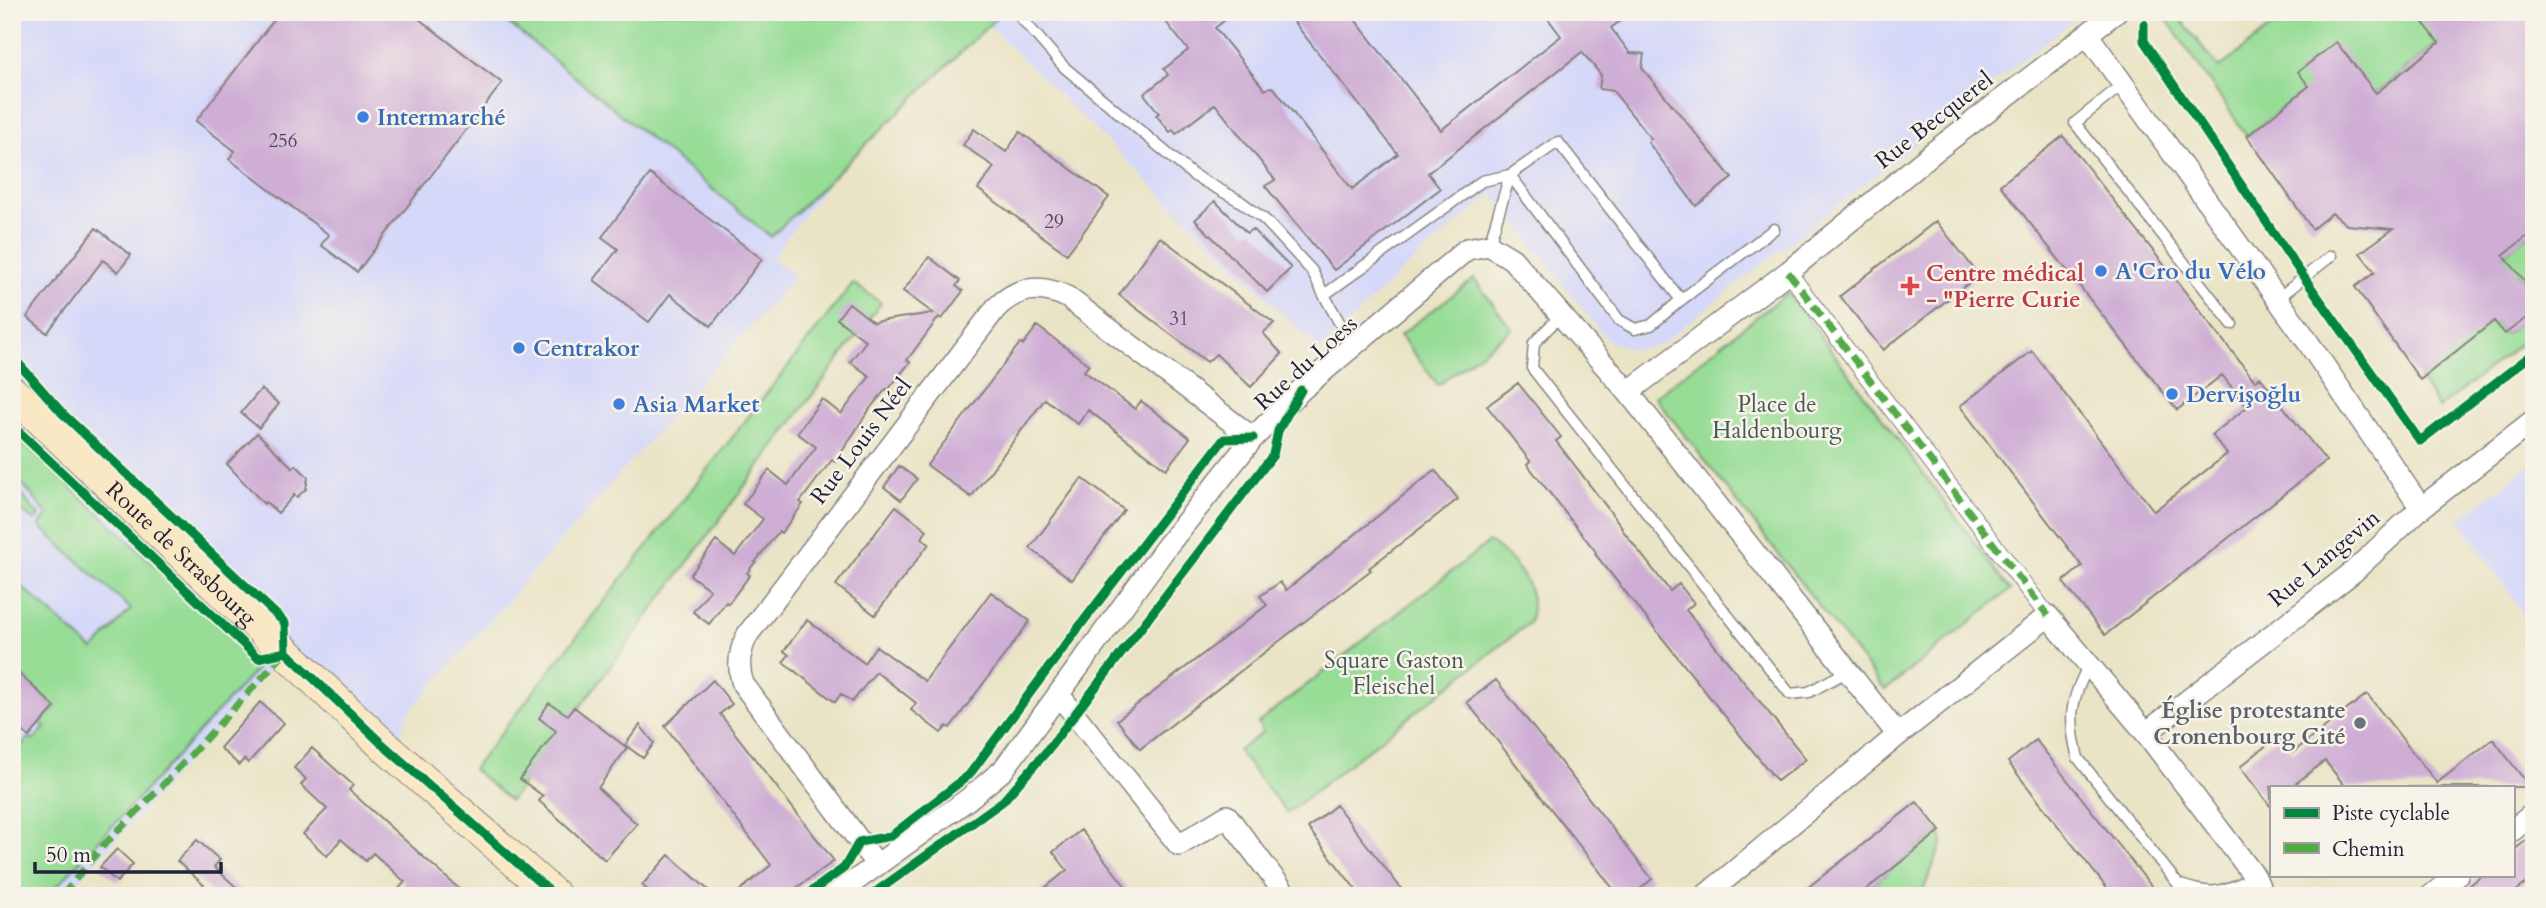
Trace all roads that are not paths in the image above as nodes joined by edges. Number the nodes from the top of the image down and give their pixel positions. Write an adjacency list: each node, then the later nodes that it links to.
1 (1016, 12): 10 (lane)
2 (2116, 12): 3 (street, Rue Becquerel)
3 (2087, 34): 4 (street); 9 (street, Rue Becquerel)
4 (2123, 84): 11 (street); 14 (lane)
5 (1510, 175): 7 (lane); 10 (lane); 12 (lane); 12 (lane)
6 (1774, 229): 12 (lane)
7 (1489, 245): 13 (street); 15 (street, Rue du Loess)
8 (2331, 256): 11 (lane)
9 (1788, 272): 17 (street); 21 (street)
10 (1324, 295): 15 (lane)
11 (2277, 299): 20 (street)
12 (1681, 300)
13 (1561, 315): 17 (street); 23 (lane)
14 (2232, 324)
15 (1352, 345): 19 (street, Rue du Loess)
16 (12, 392): 32 (main road, Route de Strasbourg)
17 (1628, 392): 23 (street)
18 (2534, 420): 20 (street, Rue Langevin)
19 (1254, 438): 24 (street, Rue du Loess); 29 (street, Rue Louis Néel)
20 (2421, 508): 25 (street, Rue Langevin)
21 (2048, 616): 22 (street); 26 (street)
22 (2089, 665): 25 (street); 31 (lane)
23 (1848, 671): 26 (street)
24 (1059, 695): 29 (street, Rue du Loess); 34 (street)
25 (2146, 733): 31 (street)
26 (1898, 734): 35 (street)
27 (2534, 813): 28 (street)
28 (2514, 829)
29 (877, 866): 33 (street, Rue du Loess)
30 (2456, 876): 36 (street)
31 (2259, 886)
32 (555, 896)
33 (834, 896)
34 (1287, 896)
35 (1705, 896)
36 (2431, 896)

